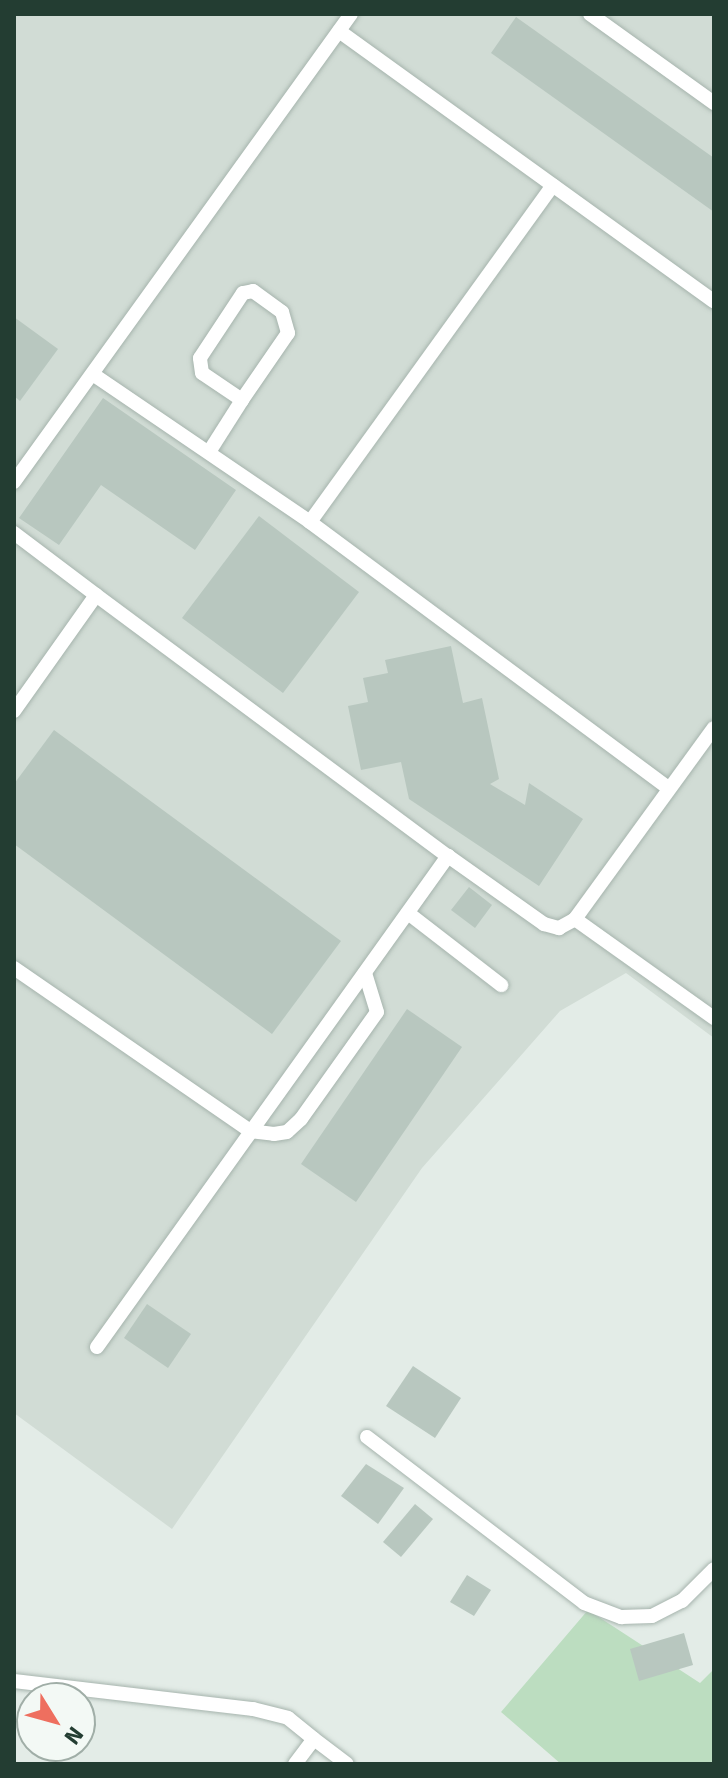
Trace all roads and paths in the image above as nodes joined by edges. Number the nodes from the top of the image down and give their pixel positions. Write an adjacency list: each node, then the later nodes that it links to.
1 (351, 14): 3 (lane)
2 (590, 14): 4 (lane)
3 (339, 31): 5 (lane); 7 (lane)
4 (714, 103)
5 (553, 185): 6 (lane); 11 (lane)
6 (714, 301)
7 (94, 375): 9 (lane); 10 (lane)
8 (242, 400): 8 (lane); 9 (lane)
9 (209, 452): 11 (lane)
10 (14, 482)
11 (310, 522): 16 (lane)
12 (14, 533): 13 (lane)
13 (96, 595): 14 (lane); 17 (lane)
14 (14, 711)
15 (714, 728): 16 (lane)
16 (669, 789): 19 (lane)
17 (448, 856): 18 (lane); 19 (lane)
18 (408, 913): 21 (lane); 22 (lane)
19 (575, 919): 23 (lane)
20 (14, 968): 24 (lane)
21 (365, 973): 24 (lane); 24 (lane)
22 (501, 985)
23 (714, 1018)
24 (250, 1131): 25 (lane)
25 (97, 1347)
26 (367, 1437): 27 (lane)
27 (714, 1569)
28 (14, 1681): 29 (lane)
29 (314, 1739): 30 (lane); 31 (lane)
30 (295, 1764)
31 (347, 1764)

